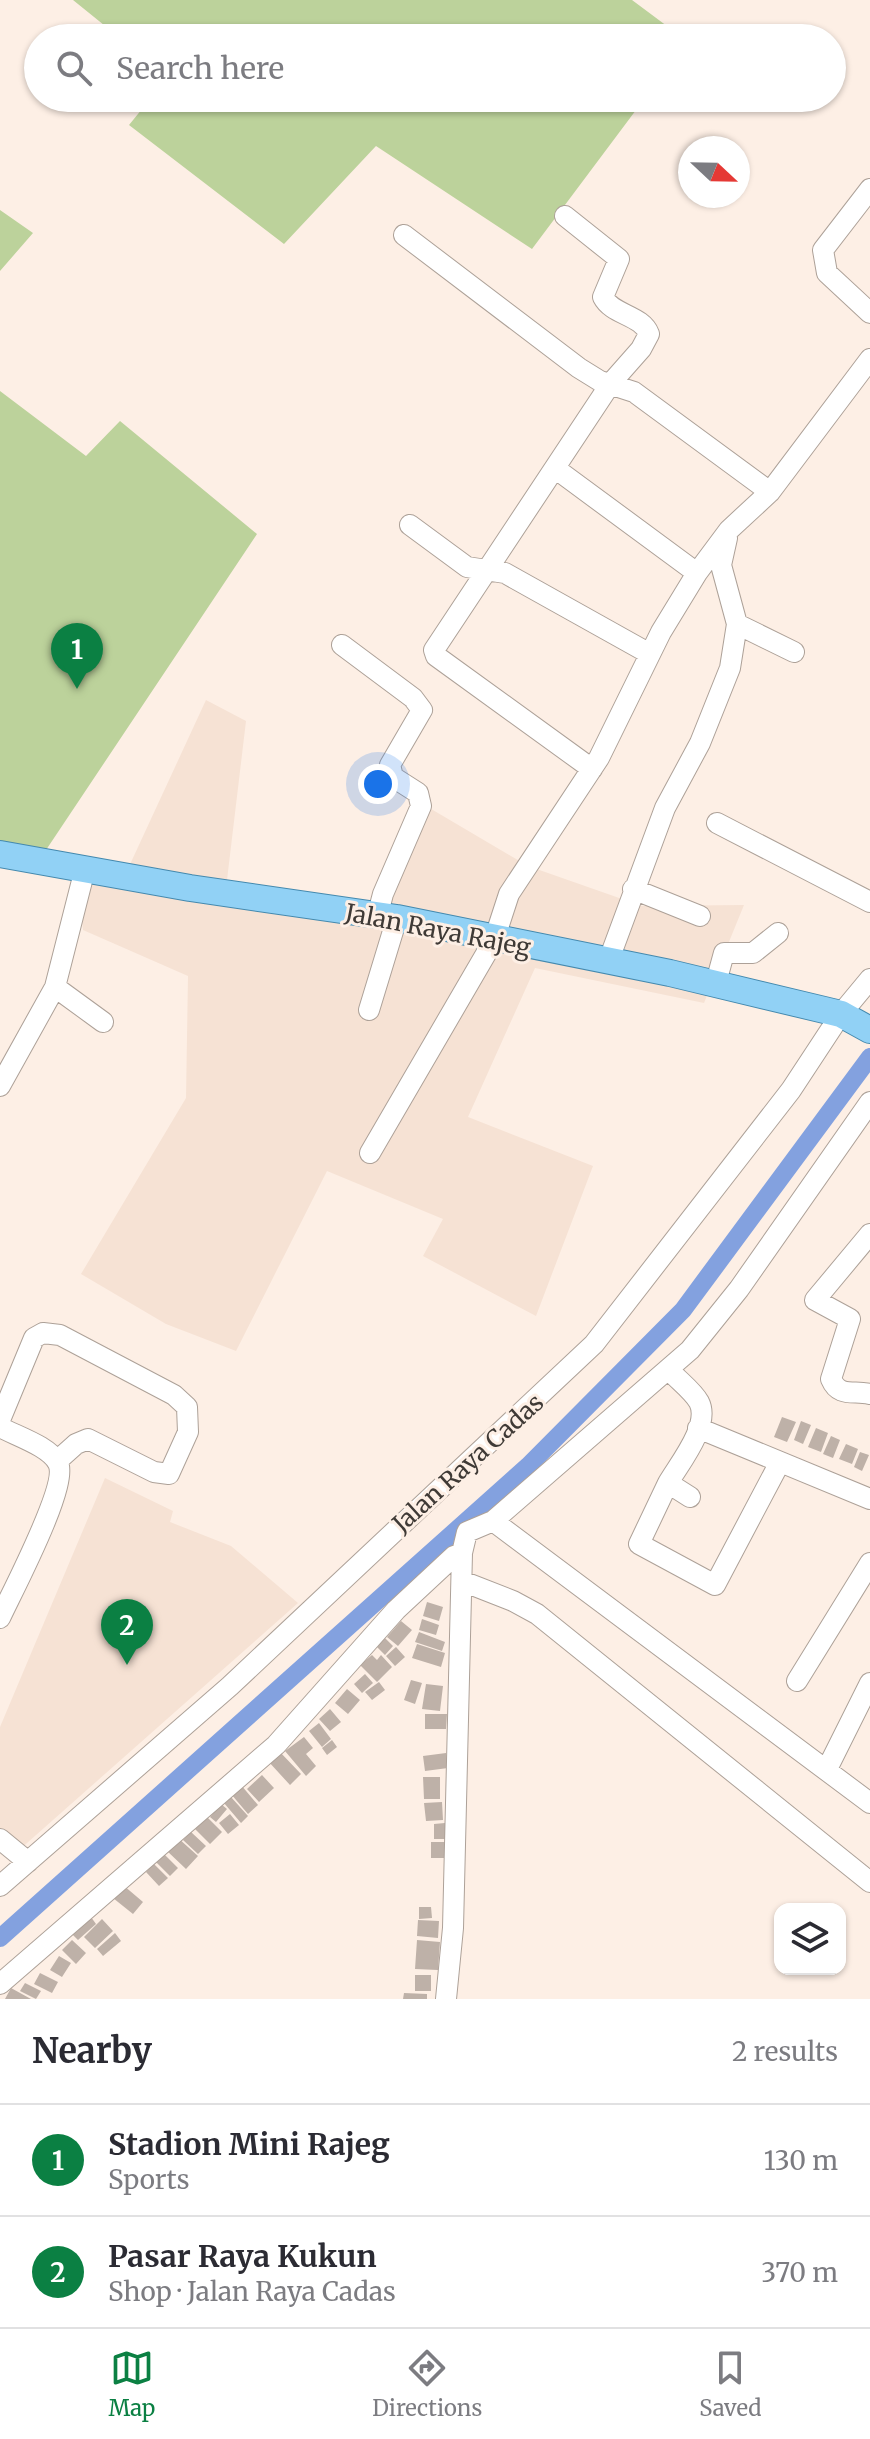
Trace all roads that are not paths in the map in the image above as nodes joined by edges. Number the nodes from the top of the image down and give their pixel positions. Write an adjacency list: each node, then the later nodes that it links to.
1 (870, 189): 4 (street)
2 (565, 216): 6 (street)
3 (404, 235): 6 (street)
4 (870, 313)
5 (870, 359): 8 (street)
6 (611, 383): 7 (street); 8 (street)
7 (556, 469): 11 (street); 12 (street)
8 (770, 492): 10 (street)
9 (410, 525): 11 (street)
10 (729, 530): 12 (street); 13 (street)
11 (488, 570): 16 (street); 17 (street)
12 (697, 573): 16 (street)
13 (737, 624): 15 (street); 21 (street)
14 (342, 645): 24 (street)
15 (794, 652)
16 (650, 654): 17 (street)
17 (592, 769): 26 (street)
18 (717, 823): 22 (street)
19 (0, 854): 20 (main road, Jalan Raya Rajeg)
20 (85, 869): 24 (main road, Jalan Raya Rajeg); 30 (street)
21 (633, 889): 23 (street); 27 (street)
22 (870, 902)
23 (700, 916)
24 (387, 918): 26 (main road, Jalan Raya Rajeg); 31 (street)
25 (778, 933): 29 (street)
26 (494, 940): 27 (main road, Jalan Raya Rajeg); 36 (street)
27 (608, 962): 29 (main road, Jalan Raya Rajeg)
28 (870, 979): 33 (street, Jalan Raya Cadas)
29 (715, 986): 33 (main road, Jalan Raya Rajeg)
30 (55, 987): 32 (street); 34 (street)
31 (369, 1010)
32 (103, 1022)
33 (857, 1023): 58 (street, Jalan Raya Cadas)
34 (0, 1086)
35 (870, 1102): 38 (street)
36 (370, 1153)
37 (868, 1241): 39 (street)
38 (669, 1370): 42 (street); 48 (street)
39 (870, 1394)
40 (0, 1420): 43 (street)
41 (0, 1427): 43 (street)
42 (698, 1428): 44 (street); 45 (street)
43 (57, 1461): 52 (street)
44 (780, 1462): 45 (street); 47 (street)
45 (668, 1483): 46 (street)
46 (690, 1497)
47 (870, 1499)
48 (493, 1521): 49 (street); 55 (street)
49 (464, 1544): 51 (street); 61 (street)
50 (870, 1563): 53 (street)
51 (462, 1581): 59 (street); 62 (street)
52 (0, 1618)
53 (797, 1681)
54 (870, 1683): 55 (street)
55 (827, 1769): 56 (street)
56 (870, 1803)
57 (0, 1839): 58 (street)
58 (28, 1862): 60 (street, Jalan Raya Cadas)
59 (870, 1882)
60 (0, 1886)
61 (0, 1984)
62 (446, 1999)

